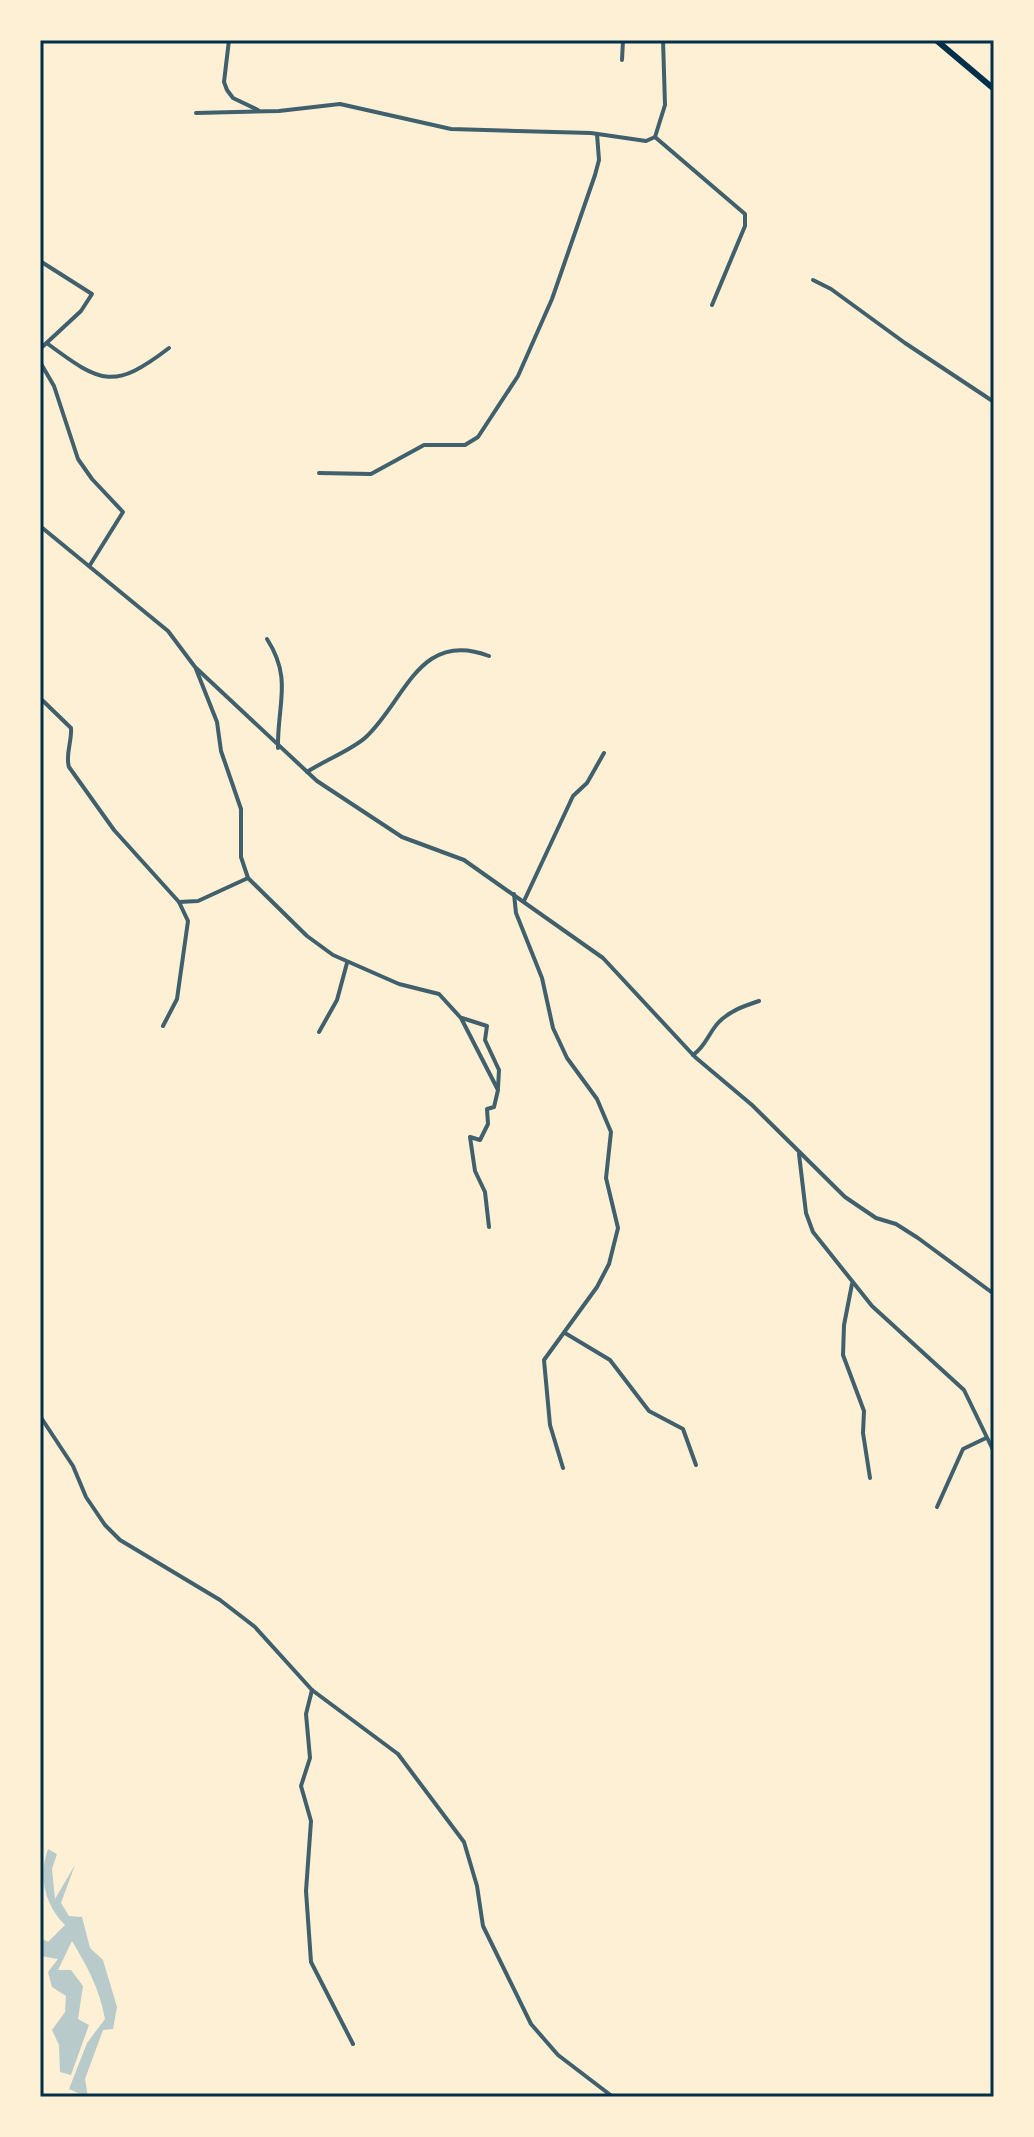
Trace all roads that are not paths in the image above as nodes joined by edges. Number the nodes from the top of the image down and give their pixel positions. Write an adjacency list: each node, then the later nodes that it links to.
1 (229, 40): 7 (street)
2 (623, 40): 5 (street)
3 (663, 40): 10 (street)
4 (936, 40): 6 (highway)
5 (622, 60)
6 (994, 89)
7 (261, 111): 8 (street); 9 (street)
8 (196, 113)
9 (597, 134): 10 (street); 19 (street)
10 (655, 137): 13 (street)
11 (40, 261): 14 (street)
12 (813, 280): 18 (street)
13 (712, 305)
14 (48, 344): 15 (street); 16 (street)
15 (169, 348)
16 (40, 349)
17 (40, 362): 21 (street)
18 (994, 402)
19 (319, 473)
20 (40, 526): 21 (street)
21 (90, 565): 24 (street)
22 (267, 639): 26 (street)
23 (489, 656): 28 (street)
24 (195, 667): 26 (street); 29 (street)
25 (40, 698): 32 (street)
26 (278, 748): 28 (street)
27 (604, 753): 31 (street)
28 (307, 772): 30 (street)
29 (248, 878): 32 (street); 33 (street)
30 (514, 894): 31 (street); 44 (street)
31 (524, 901): 38 (street)
32 (179, 902): 36 (street)
33 (345, 962): 35 (street); 37 (street)
34 (759, 1001): 38 (street)
35 (461, 1018): 39 (street); 39 (street)
36 (163, 1026)
37 (319, 1032)
38 (693, 1055): 40 (street)
39 (498, 1090): 41 (street)
40 (799, 1151): 42 (street); 43 (street)
41 (489, 1227)
42 (852, 1284): 46 (street); 50 (street)
43 (994, 1294)
44 (565, 1333): 48 (street); 49 (street)
45 (40, 1416): 52 (street)
46 (986, 1438): 47 (street); 51 (street)
47 (994, 1452)
48 (696, 1465)
49 (563, 1468)
50 (870, 1478)
51 (937, 1507)
52 (312, 1690): 53 (street); 54 (street)
53 (353, 2044)
54 (613, 2097)

